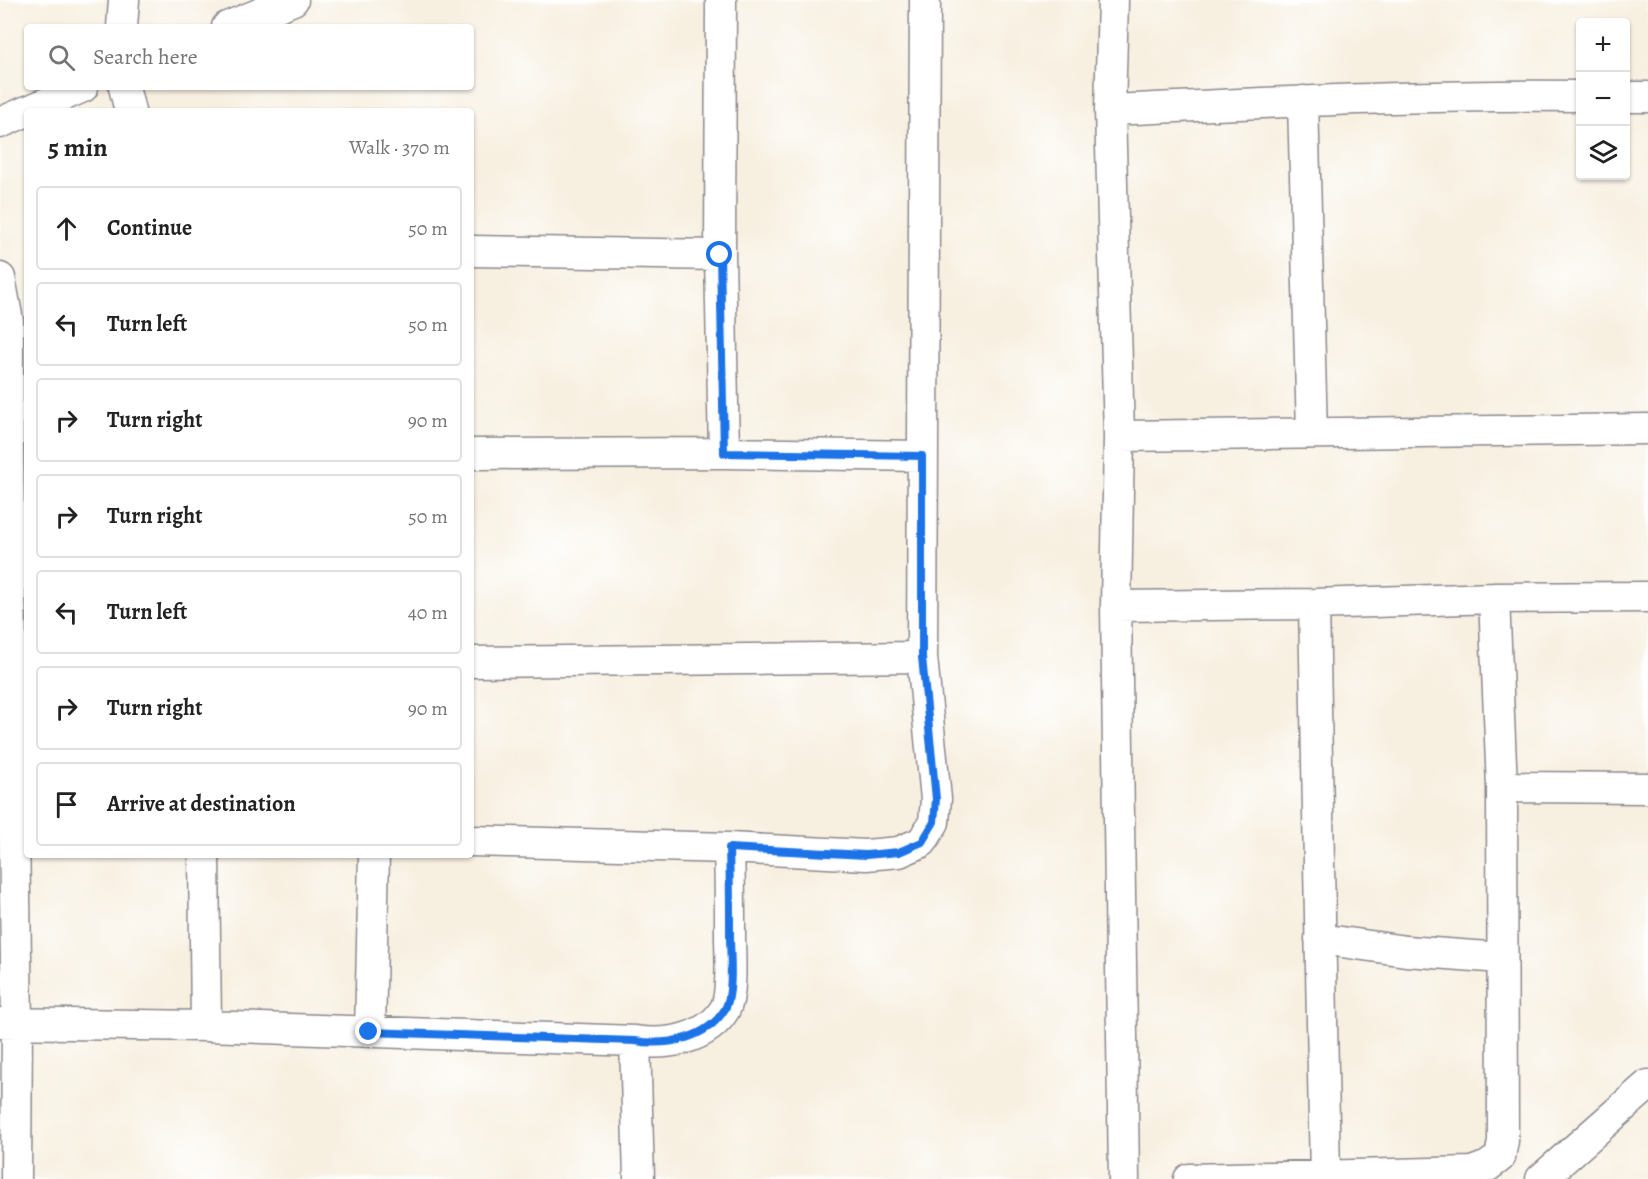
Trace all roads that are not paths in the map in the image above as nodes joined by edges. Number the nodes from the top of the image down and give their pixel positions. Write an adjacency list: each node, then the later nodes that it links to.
1 (124, 0): 6 (street)
2 (293, 0): 7 (street)
3 (721, 0): 20 (street)
4 (925, 0): 28 (street)
5 (1113, 0): 16 (street)
6 (122, 24)
7 (234, 24)
8 (76, 90): 14 (street)
9 (125, 90): 15 (street)
10 (1576, 96): 13 (street)
11 (1630, 97): 12 (street)
12 (1648, 97)
13 (1303, 101): 16 (street); 23 (street)
14 (35, 108)
15 (129, 108)
16 (1110, 110): 24 (street)
17 (24, 113): 18 (street)
18 (0, 123)
19 (474, 251): 20 (street)
20 (720, 255): 26 (street)
21 (0, 278): 25 (street)
22 (1648, 429): 23 (street)
23 (1312, 433): 24 (street)
24 (1119, 435): 32 (street)
25 (17, 447): 38 (street)
26 (724, 453): 27 (street); 28 (street)
27 (474, 454)
28 (922, 456): 33 (street)
29 (1648, 597): 30 (street)
30 (1494, 598): 31 (street); 35 (street)
31 (1314, 604): 32 (street); 42 (street)
32 (1116, 606): 52 (street)
33 (922, 657): 34 (street); 39 (street)
34 (474, 662)
35 (1502, 787): 36 (street); 43 (street)
36 (1648, 788)
37 (474, 841): 39 (street)
38 (7, 848): 44 (street)
39 (729, 848): 47 (street)
40 (204, 858): 45 (street)
41 (374, 858): 46 (street)
42 (1320, 939): 43 (street); 49 (street)
43 (1503, 958): 49 (street)
44 (9, 1023): 45 (street); 50 (street)
45 (206, 1026): 46 (street)
46 (369, 1032): 47 (street)
47 (635, 1041): 51 (street)
48 (1648, 1085): 54 (street)
49 (1325, 1176): 53 (street)
50 (16, 1179)
51 (639, 1179)
52 (1124, 1179)
53 (1189, 1179)
54 (1541, 1179)

